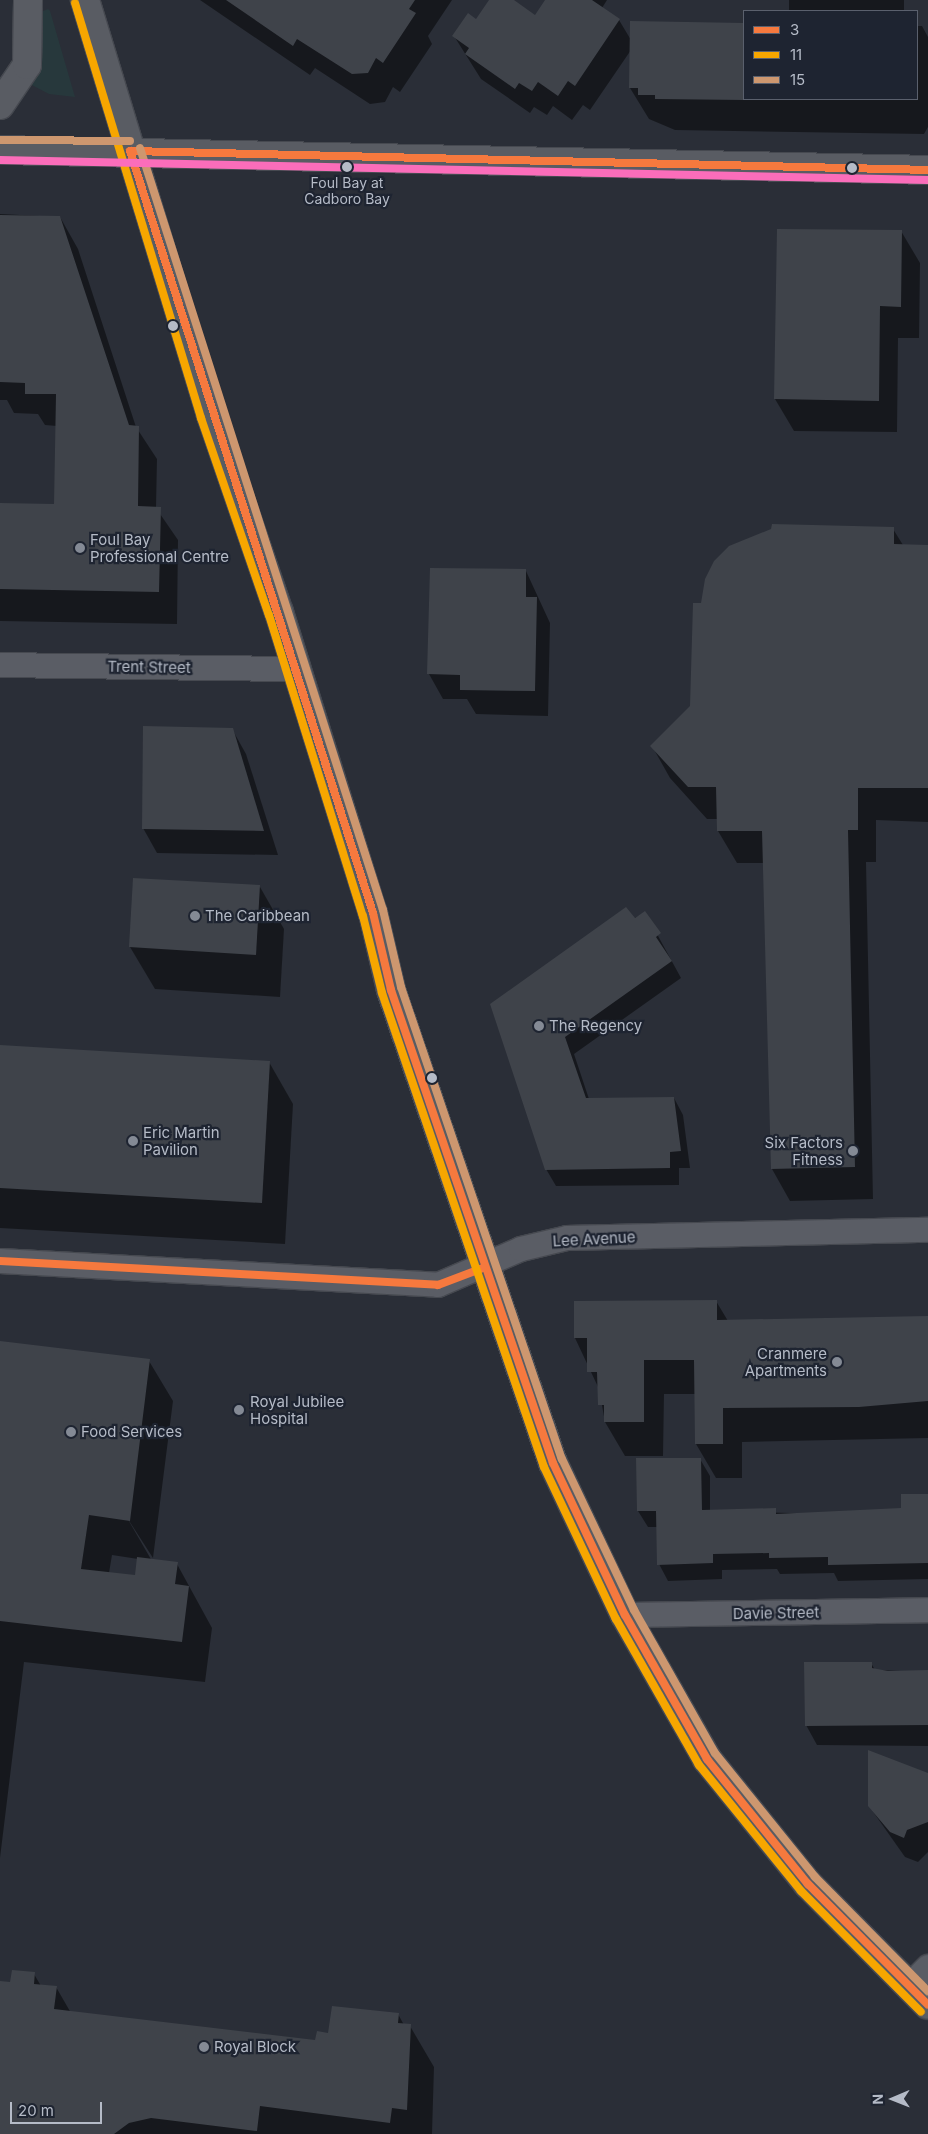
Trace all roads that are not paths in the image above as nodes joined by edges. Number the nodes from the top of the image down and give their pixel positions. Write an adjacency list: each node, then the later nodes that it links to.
1 (28, 0): 3 (main road)
2 (84, 0): 5 (main road)
3 (0, 105)
4 (0, 150): 5 (main road)
5 (130, 151): 6 (main road); 8 (main road)
6 (928, 170)
7 (0, 665): 8 (street, Trent Street)
8 (298, 669): 11 (main road)
9 (928, 1230): 11 (street, Lee Avenue)
10 (0, 1261): 11 (street, Lee Avenue)
11 (483, 1268): 13 (main road)
12 (928, 1610): 13 (street, Davie Street)
13 (625, 1615): 14 (main road)
14 (919, 1976): 15 (main road)
15 (928, 2005)

